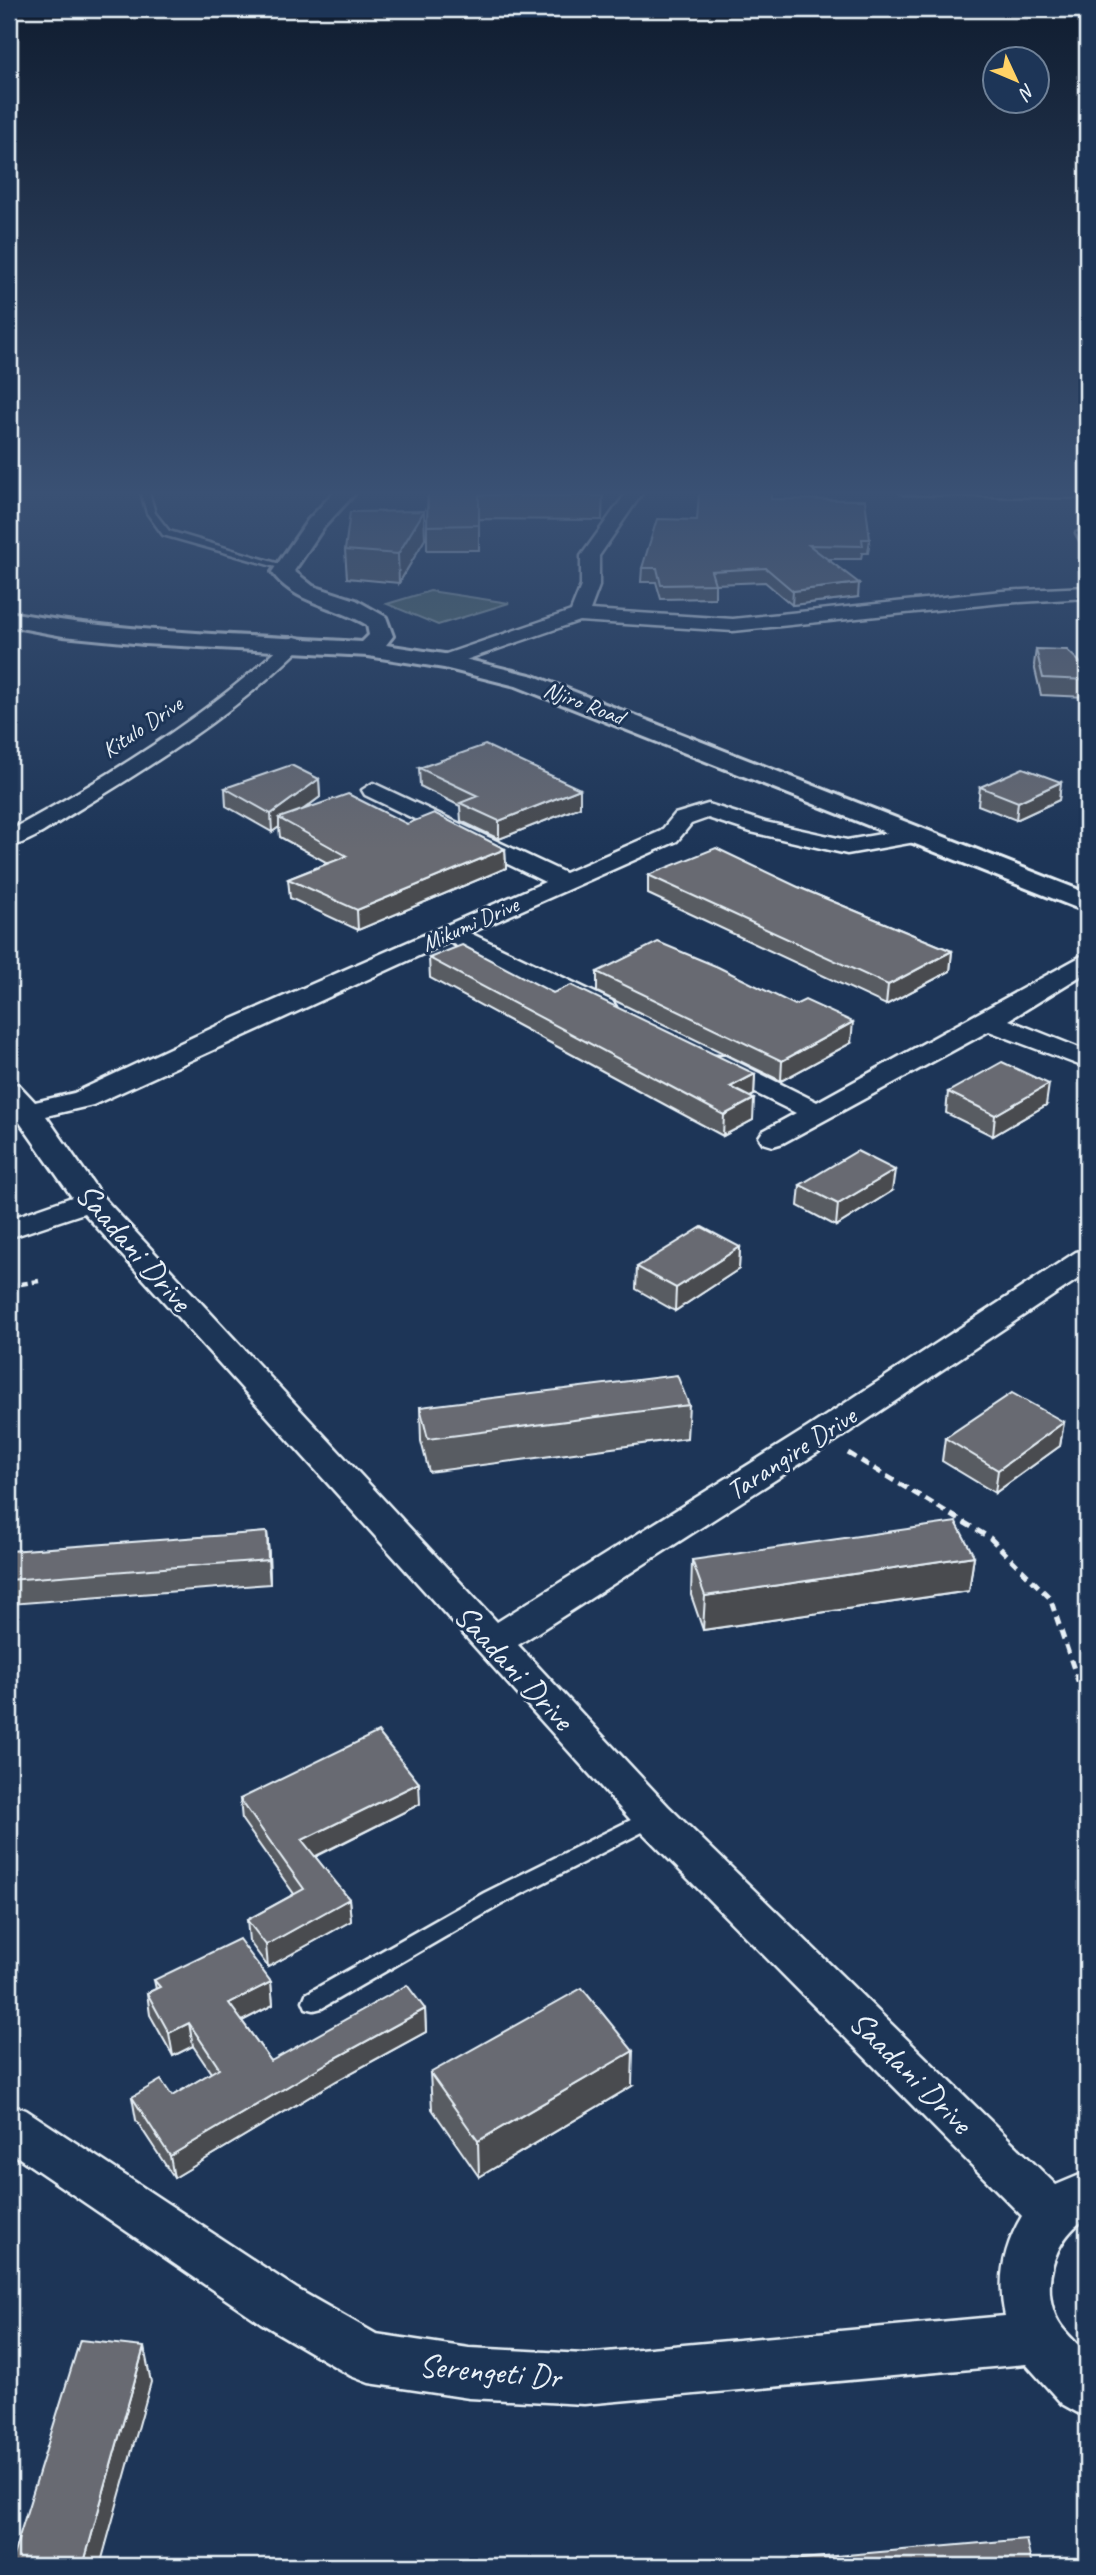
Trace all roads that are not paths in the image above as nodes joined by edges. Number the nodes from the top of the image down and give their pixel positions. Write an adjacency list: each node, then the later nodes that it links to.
1 (355, 609): 7 (street)
2 (581, 609): 4 (street)
3 (885, 609): 4 (street)
4 (578, 615): 8 (street)
5 (9, 619): 6 (street, Njiro Road)
6 (295, 643): 7 (street, Njiro Road); 11 (street, Kitulo Drive)
7 (368, 649): 8 (street, Njiro Road)
8 (444, 661): 10 (street, Njiro Road)
9 (373, 790): 12 (street)
10 (915, 835): 12 (street, Mikumi Drive); 13 (street, Njiro Road)
11 (9, 839)
12 (564, 882): 14 (street, Mikumi Drive)
13 (1087, 904)
14 (450, 933): 16 (street); 20 (street, Mikumi Drive)
15 (1087, 961): 17 (street)
16 (627, 1019)
17 (988, 1021): 19 (street); 21 (street)
18 (686, 1048): 21 (street)
19 (1087, 1060)
20 (19, 1102): 23 (street, Saadani Drive)
21 (818, 1113): 22 (street)
22 (773, 1137)
23 (90, 1202): 24 (street); 26 (street, Saadani Drive)
24 (9, 1229)
25 (1087, 1259): 26 (street, Tarangire Drive)
26 (492, 1643): 27 (street, Saadani Drive)
27 (653, 1817): 28 (lane); 30 (street, Saadani Drive)
28 (314, 2001)
29 (9, 2125): 31 (street, Serengeti Dr)
30 (1070, 2204): 31 (street)
31 (1039, 2338): 32 (street)
32 (1087, 2392)

